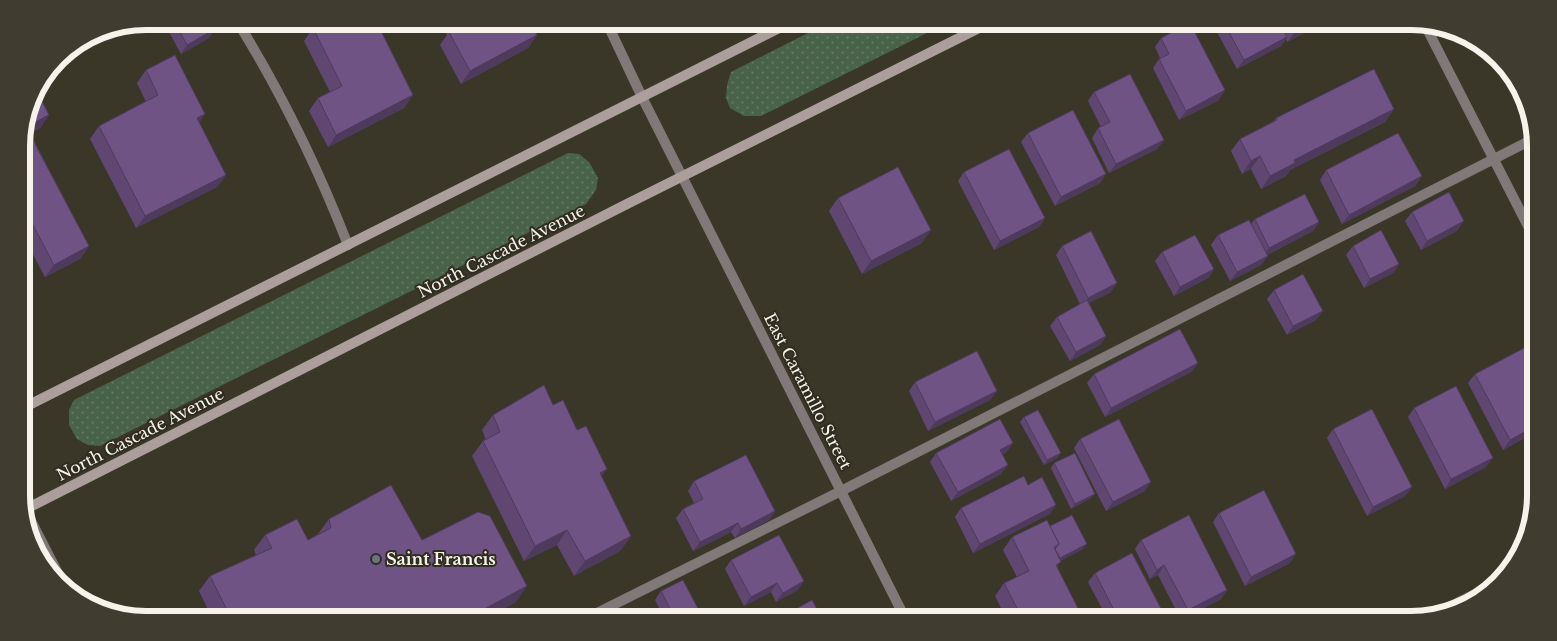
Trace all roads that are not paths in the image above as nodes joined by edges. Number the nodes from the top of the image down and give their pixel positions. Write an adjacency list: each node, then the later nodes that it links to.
1 (243, 30): 11 (street)
2 (610, 30): 6 (street, East Caramillo Street)
3 (775, 30): 6 (main road)
4 (975, 30): 9 (main road, North Cascade Avenue)
5 (1428, 31): 8 (street)
6 (642, 97): 9 (street, East Caramillo Street); 11 (main road)
7 (1527, 142): 8 (street)
8 (1493, 158): 10 (street); 13 (street)
9 (682, 176): 13 (street, East Caramillo Street); 14 (main road, North Cascade Avenue)
10 (1527, 224)
11 (348, 245): 12 (main road)
12 (30, 404)
13 (841, 491): 17 (street); 18 (street, East Caramillo Street)
14 (31, 506)
15 (36, 532): 16 (street)
16 (51, 560)
17 (601, 611)
18 (901, 611)

